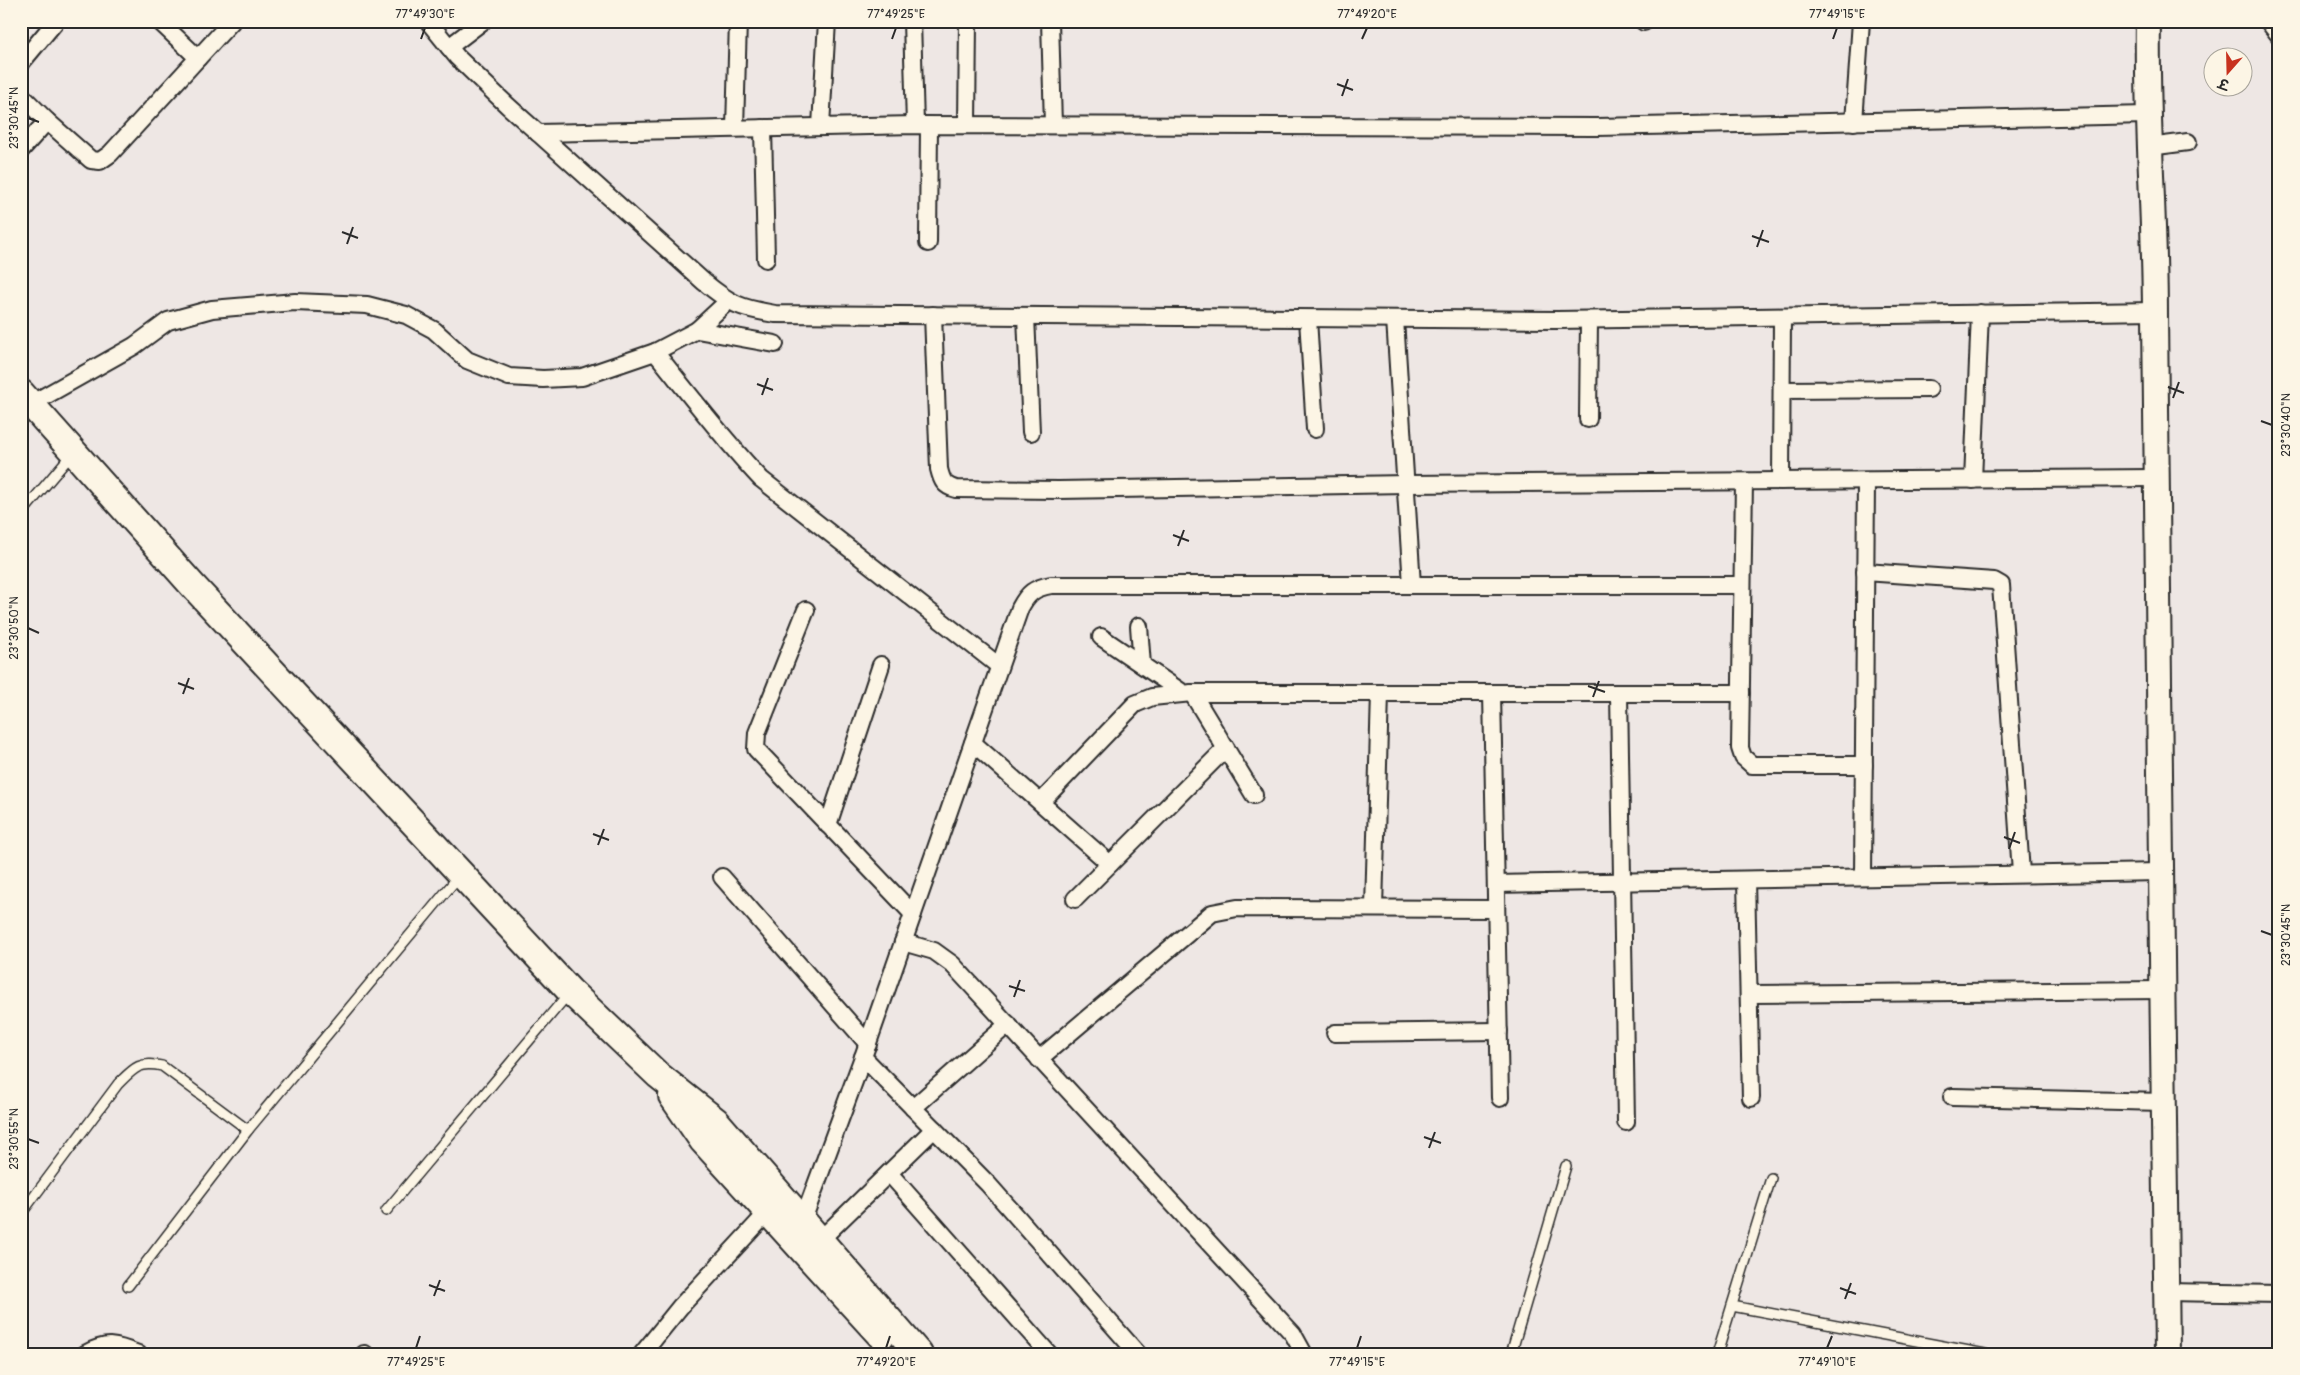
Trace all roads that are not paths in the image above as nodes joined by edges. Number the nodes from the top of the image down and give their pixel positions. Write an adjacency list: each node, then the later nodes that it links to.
1 (56, 21): 17 (street)
2 (159, 21): 16 (street)
3 (428, 21): 15 (street)
4 (483, 21): 15 (street)
5 (738, 21): 26 (street)
6 (827, 21): 25 (street)
7 (912, 21): 22 (street)
8 (968, 21): 23 (street)
9 (1050, 21): 24 (street)
10 (1861, 21): 21 (street)
11 (2148, 21): 19 (main road)
12 (2268, 21): 14 (street)
13 (230, 22): 16 (street)
14 (2279, 35)
15 (449, 47): 28 (street)
16 (198, 58): 20 (street)
17 (21, 63)
18 (21, 95): 20 (street)
19 (2147, 115): 21 (street); 30 (main road)
20 (47, 121): 31 (street)
21 (1854, 122): 24 (street)
22 (922, 125): 23 (street); 25 (street); 32 (street)
23 (967, 125): 24 (street)
24 (1053, 125)
25 (821, 126): 27 (street)
26 (735, 128): 27 (street); 28 (street)
27 (763, 128): 33 (street)
28 (538, 133): 34 (street)
29 (2188, 142): 30 (street)
30 (2149, 147): 35 (main road)
31 (21, 150)
32 (928, 243)
33 (766, 259)
34 (728, 302): 37 (street); 43 (street)
35 (2155, 311): 36 (street); 53 (main road)
36 (1980, 313): 39 (street); 54 (street)
37 (933, 315): 38 (street); 58 (street)
38 (1026, 316): 40 (street); 51 (street)
39 (1782, 317): 42 (street); 47 (street)
40 (1308, 319): 41 (street); 50 (street)
41 (1395, 319): 42 (street); 58 (street)
42 (1589, 320): 49 (street)
43 (697, 330): 44 (street); 45 (street)
44 (775, 344)
45 (655, 352): 48 (street); 68 (street)
46 (1929, 389): 47 (street)
47 (1782, 390): 55 (street)
48 (26, 399): 52 (main road)
49 (1588, 419)
50 (1315, 429)
51 (1031, 432)
52 (74, 452): 59 (lane); 83 (main road)
53 (2155, 478): 54 (street); 81 (main road)
54 (1973, 480): 56 (street)
55 (1782, 481): 56 (street); 57 (street)
56 (1866, 481): 60 (street)
57 (1744, 482): 58 (street); 62 (street)
58 (1406, 484): 61 (street)
59 (21, 514)
60 (1866, 572): 76 (street); 82 (street)
61 (1412, 585): 62 (street); 68 (street)
62 (1742, 585): 73 (street)
63 (806, 610): 79 (street)
64 (1139, 626): 67 (street)
65 (1101, 636): 67 (street)
66 (880, 665): 79 (street)
67 (1142, 665): 69 (street)
68 (1000, 666): 74 (street)
69 (1188, 693): 70 (street); 75 (street); 78 (street)
70 (1380, 693): 71 (street); 90 (street)
71 (1492, 693): 72 (street); 88 (street)
72 (1619, 693): 73 (street); 87 (street)
73 (1741, 693): 76 (street)
74 (973, 743): 78 (street); 92 (street)
75 (1226, 748): 77 (street); 80 (street)
76 (1864, 765): 85 (street)
77 (1254, 795)
78 (1041, 802): 80 (street)
79 (828, 825): 92 (street)
80 (1110, 864): 89 (street)
81 (2160, 872): 82 (street); 94 (main road)
82 (2021, 873): 85 (street)
83 (461, 874): 95 (main road); 110 (lane)
84 (722, 877): 100 (street)
85 (1863, 877): 86 (street)
86 (1746, 880): 87 (street); 96 (street)
87 (1622, 882): 88 (street); 108 (street)
88 (1496, 884): 91 (street)
89 (1075, 899)
90 (1374, 908): 91 (street); 101 (street)
91 (1496, 909): 98 (street)
92 (913, 914): 93 (street)
93 (903, 942): 97 (street); 100 (street)
94 (2162, 990): 96 (street); 106 (main road)
95 (570, 991): 102 (main road); 114 (lane)
96 (1750, 994): 105 (street)
97 (1008, 1024): 101 (street); 107 (street)
98 (1499, 1031): 99 (street); 104 (street)
99 (1335, 1033)
100 (866, 1050): 107 (street); 117 (street)
101 (1040, 1058): 131 (street)
102 (658, 1075): 115 (main road); 117 (main road)
103 (1952, 1097): 106 (street)
104 (1500, 1098)
105 (1751, 1098)
106 (2164, 1102): 120 (main road)
107 (913, 1108): 109 (street)
108 (1626, 1122)
109 (934, 1129): 112 (street); 130 (street)
110 (248, 1130): 116 (lane); 119 (lane)
111 (1566, 1166): 123 (lane)
112 (889, 1173): 118 (street); 129 (street)
113 (1771, 1178): 122 (lane)
114 (386, 1211)
115 (768, 1212): 126 (street); 127 (main road)
116 (21, 1214)
117 (803, 1220): 118 (main road)
118 (820, 1240): 128 (main road)
119 (128, 1286)
120 (2166, 1292): 121 (street); 134 (main road)
121 (2279, 1294)
122 (1732, 1306): 132 (lane); 133 (lane)
123 (1513, 1353)
124 (85, 1354): 125 (street)
125 (138, 1354)
126 (642, 1354)
127 (897, 1354)
128 (919, 1354)
129 (1049, 1354)
130 (1138, 1354)
131 (1304, 1354)
132 (1717, 1354)
133 (1985, 1354)
134 (2167, 1354)

